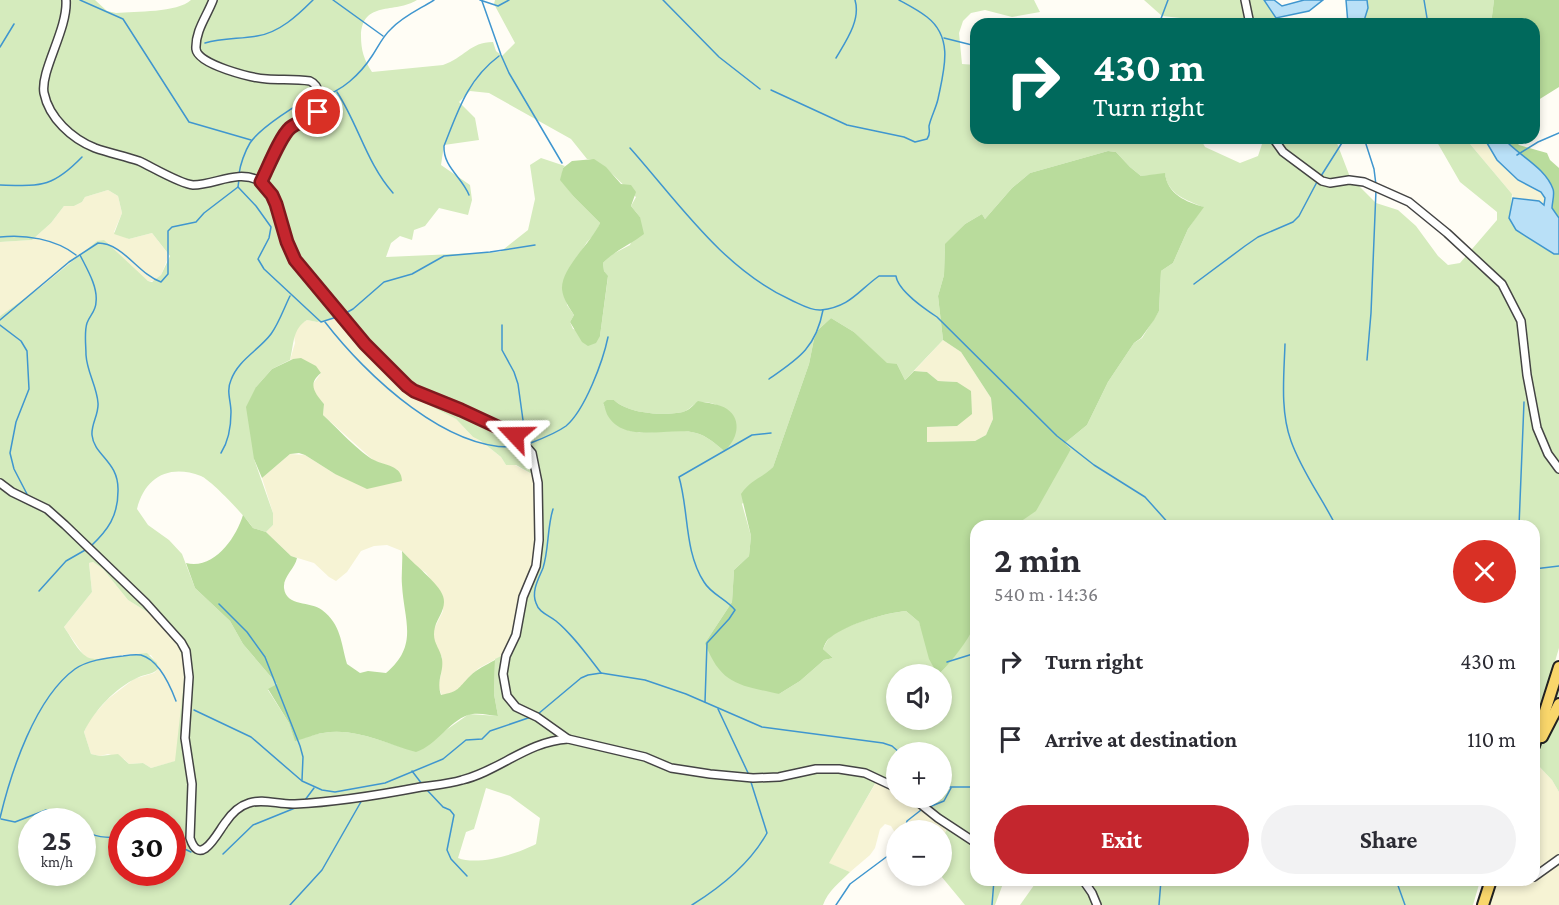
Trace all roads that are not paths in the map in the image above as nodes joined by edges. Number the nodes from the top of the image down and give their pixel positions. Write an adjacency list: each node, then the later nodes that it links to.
1 (66, 0): 6 (street)
2 (213, 0): 6 (street)
3 (1245, 0): 4 (street)
4 (1249, 18)
5 (1277, 144): 7 (street)
6 (261, 182): 12 (street)
7 (1559, 469)
8 (0, 483): 12 (street)
9 (1559, 667): 11 (main road)
10 (1559, 704): 13 (main road)
11 (1540, 727)
12 (568, 739): 14 (street)
13 (1540, 741)
14 (886, 783)
15 (926, 808): 16 (street)
16 (970, 839)
17 (1559, 859): 18 (street)
18 (1540, 873)
19 (1087, 886): 21 (street)
20 (1489, 886): 22 (main road)
21 (1097, 905)
22 (1483, 905)

